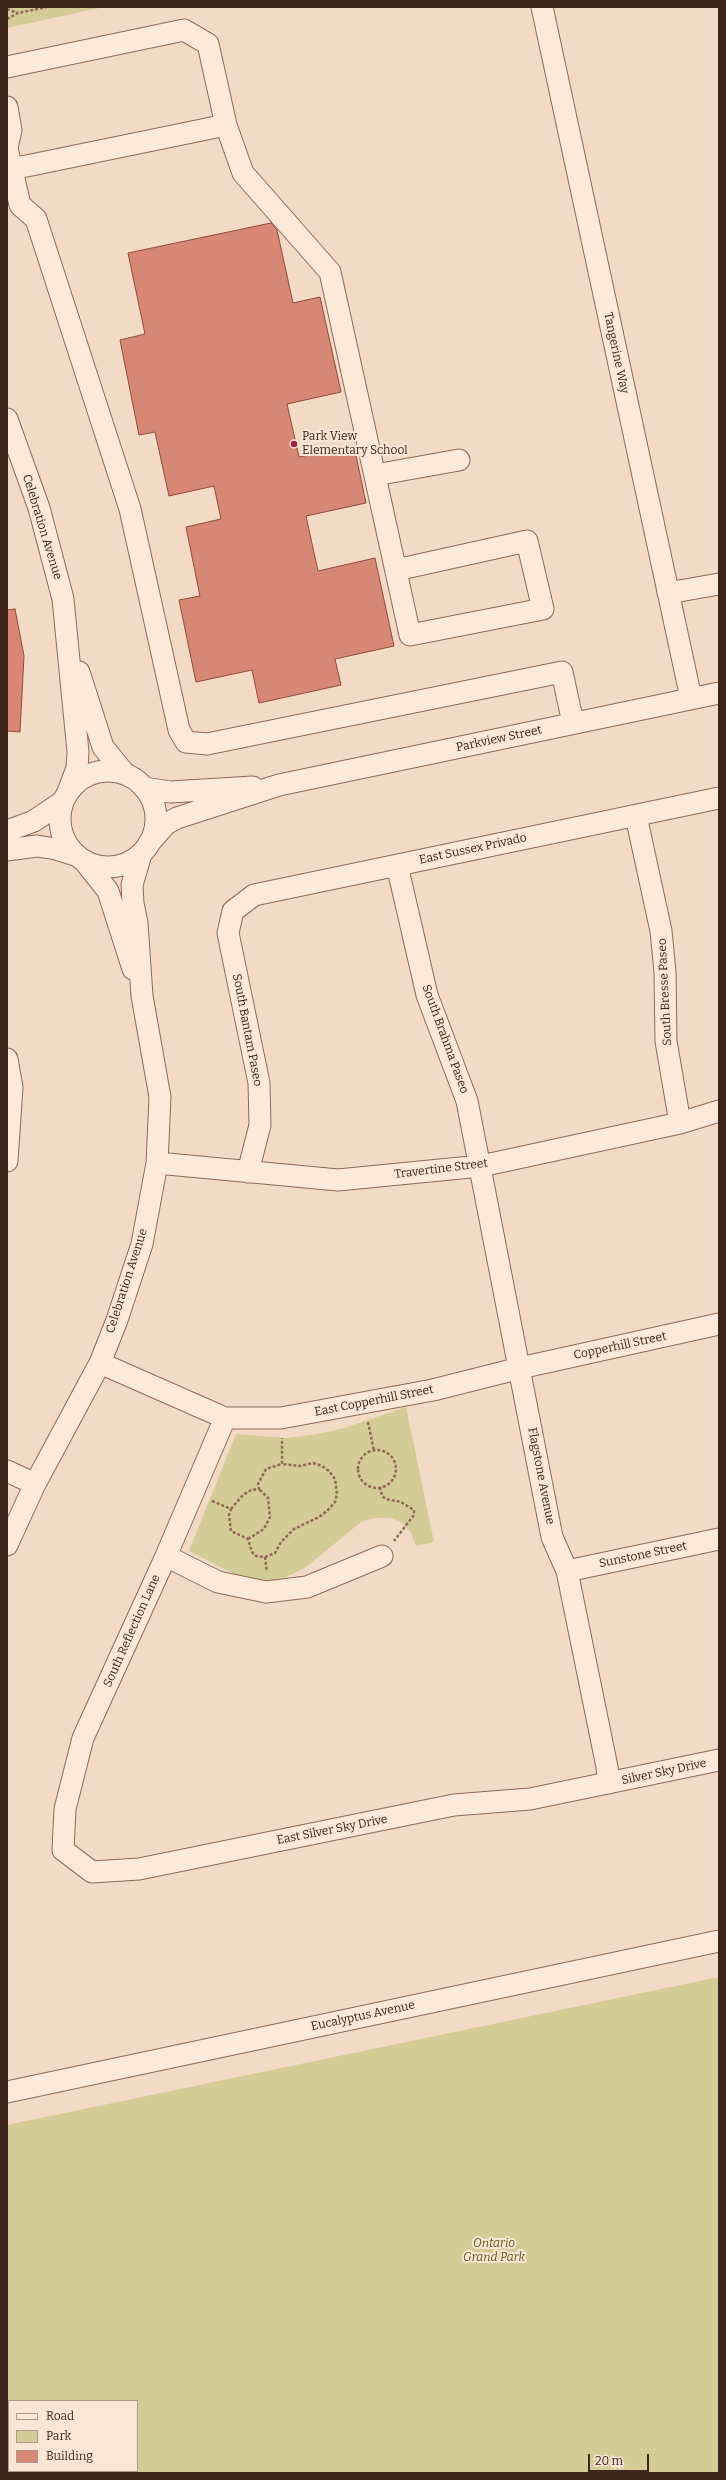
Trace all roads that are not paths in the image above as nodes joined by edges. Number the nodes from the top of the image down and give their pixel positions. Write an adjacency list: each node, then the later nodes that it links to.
1 (542, 7): 11 (street, Tangerine Way)
2 (7, 67): 4 (street)
3 (7, 107): 5 (street)
4 (226, 125): 5 (street); 8 (street)
5 (9, 170): 15 (street)
6 (7, 418): 12 (street, Celebration Avenue)
7 (459, 460): 8 (street)
8 (375, 475): 9 (street)
9 (396, 570): 9 (street)
10 (719, 584): 11 (street)
11 (668, 593): 14 (street, Tangerine Way)
12 (67, 637): 16 (street, Celebration Avenue); 19 (street, Celebration Avenue)
13 (719, 693): 14 (street, Parkview Street)
14 (691, 698): 15 (street, Parkview Street)
15 (573, 723): 17 (street, Parkview Street)
16 (125, 774): 18 (street); 19 (street)
17 (279, 785): 18 (street, Parkview Street); 23 (street, Parkview Street)
18 (144, 788): 23 (street)
19 (65, 797): 22 (street); 25 (street)
20 (719, 798): 21 (street, East Sussex Privado)
21 (636, 816): 26 (street, East Sussex Privado); 31 (street, South Bresse Paseo)
22 (7, 830)
23 (145, 849): 25 (street); 28 (street, Celebration Avenue)
24 (7, 850): 25 (street)
25 (80, 859): 28 (street, Celebration Avenue)
26 (397, 865): 27 (street, East Sussex Privado); 34 (street, South Brahma Paseo)
27 (233, 911): 35 (street, South Bantam Paseo)
28 (142, 996): 33 (street, Celebration Avenue)
29 (7, 1060): 32 (street)
30 (719, 1111): 31 (street, Travertine Street)
31 (680, 1123): 34 (street, Travertine Street)
32 (7, 1161)
33 (157, 1163): 35 (street, Travertine Street); 37 (street, Celebration Avenue)
34 (481, 1166): 35 (street, Travertine Street); 38 (street, Flagstone Avenue)
35 (248, 1172)
36 (719, 1324): 38 (street, Copperhill Street)
37 (100, 1363): 39 (street); 41 (street, Celebration Avenue)
38 (520, 1368): 39 (street, East Copperhill Street); 46 (street, Flagstone Avenue)
39 (225, 1418): 44 (street, South Reflection Lane)
40 (7, 1471): 41 (street)
41 (35, 1484): 43 (street, Celebration Avenue)
42 (719, 1539): 46 (street, Sunstone Street)
43 (7, 1545)
44 (166, 1556): 45 (street); 49 (street, South Reflection Lane)
45 (382, 1556)
46 (567, 1571): 48 (street, Flagstone Avenue)
47 (719, 1760): 48 (street, Silver Sky Drive)
48 (609, 1783): 49 (street, East Silver Sky Drive)
49 (63, 1850)
50 (719, 1941): 51 (street, Eucalyptus Avenue)
51 (7, 2092)

